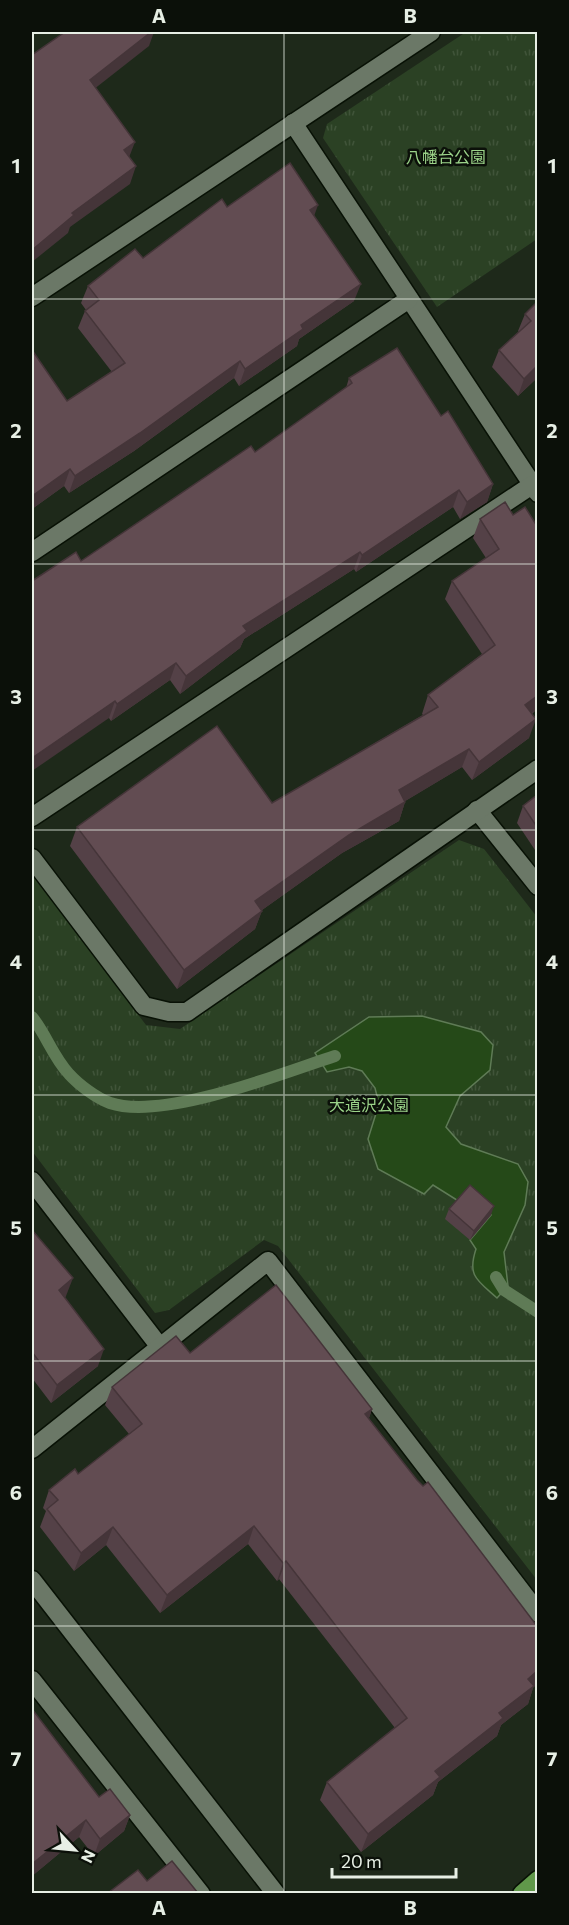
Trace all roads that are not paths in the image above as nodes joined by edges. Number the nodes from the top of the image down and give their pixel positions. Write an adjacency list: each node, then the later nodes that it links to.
1 (431, 32): 2 (street)
2 (293, 123): 3 (street); 4 (street)
3 (32, 297)
4 (409, 299): 5 (street); 6 (street)
5 (535, 489): 9 (street)
6 (32, 552)
7 (537, 769): 8 (street)
8 (477, 810): 10 (street); 11 (street)
9 (32, 817)
10 (32, 858)
11 (537, 886)
12 (32, 1181): 13 (street)
13 (160, 1347): 14 (street); 16 (street)
14 (32, 1449)
15 (32, 1580): 20 (street)
16 (537, 1613)
17 (32, 1680): 19 (street)
18 (537, 1880): 21 (main road)
19 (201, 1893)
20 (276, 1893)
21 (522, 1893)

